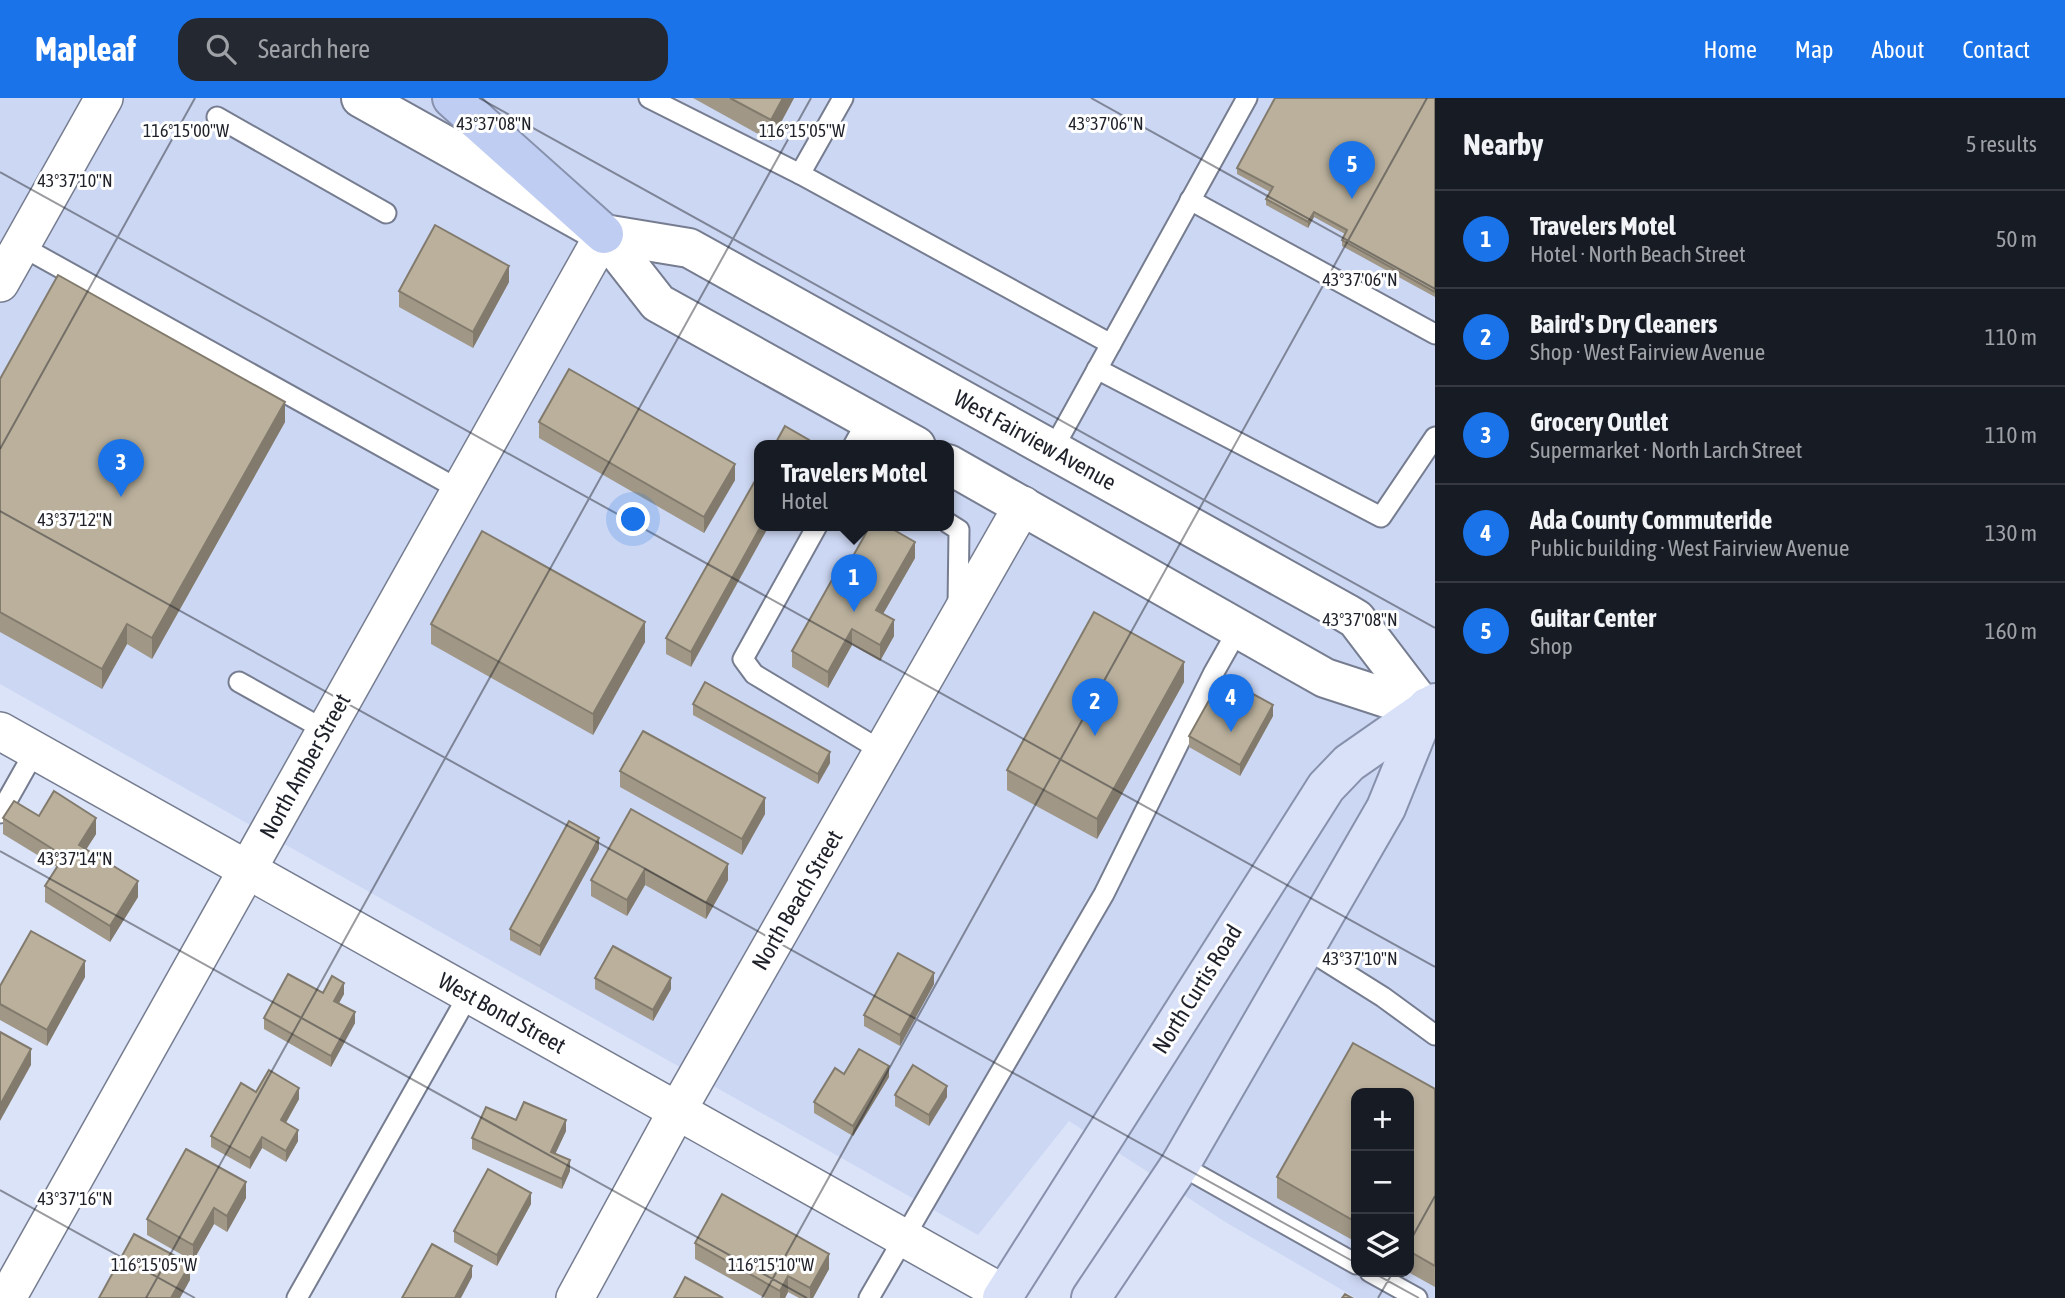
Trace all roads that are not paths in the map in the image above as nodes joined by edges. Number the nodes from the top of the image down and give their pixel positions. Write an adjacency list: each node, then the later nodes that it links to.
1 (104, 98): 12 (street)
2 (361, 98): 11 (main road, West Fairview Avenue)
3 (452, 98): 11 (highway)
4 (649, 98): 8 (lane)
5 (843, 98): 8 (lane)
6 (1247, 98): 9 (lane)
7 (217, 117): 10 (lane)
8 (800, 174): 14 (lane)
9 (1190, 200): 13 (lane); 14 (lane)
10 (386, 213)
11 (604, 234): 16 (main road, West Fairview Avenue); 19 (main road, West Fairview Avenue); 21 (street, North Amber Street)
12 (7, 266): 21 (lane)
13 (1435, 334)
14 (1111, 344): 15 (lane)
15 (1097, 369): 17 (lane); 19 (lane)
16 (861, 432): 18 (main road, West Fairview Avenue)
17 (1435, 437)
18 (892, 440)
19 (1053, 449): 28 (main road, West Fairview Avenue)
20 (954, 467): 22 (main road)
21 (460, 490): 29 (street, North Amber Street)
22 (1023, 505): 25 (street, North Beach Street); 26 (main road)
23 (954, 527): 25 (lane)
24 (814, 531): 32 (lane)
25 (958, 618): 32 (street, North Beach Street)
26 (1239, 628): 28 (main road); 40 (lane)
27 (239, 682): 29 (lane)
28 (1433, 706): 35 (main road); 43 (main road, North Curtis Road)
29 (325, 730): 34 (street, North Amber Street)
30 (0, 731): 31 (street, West Bond Street)
31 (35, 751): 33 (lane); 34 (street, West Bond Street)
32 (883, 751): 38 (street, North Beach Street)
33 (0, 814)
34 (247, 870): 36 (street, West Bond Street); 44 (street, North Amber Street)
35 (1305, 948): 37 (lane); 39 (main road)
36 (469, 994): 38 (street, West Bond Street); 45 (lane)
37 (1435, 1035)
38 (677, 1111): 40 (street, West Bond Street); 46 (street, North Beach Street)
39 (1180, 1165): 41 (lane); 48 (main road)
40 (903, 1238): 43 (street, West Bond Street); 47 (lane)
41 (1351, 1261)
42 (1379, 1277): 49 (lane)
43 (1003, 1296)
44 (7, 1298)
45 (297, 1298)
46 (575, 1298)
47 (869, 1298)
48 (1091, 1298)
49 (1417, 1298)

